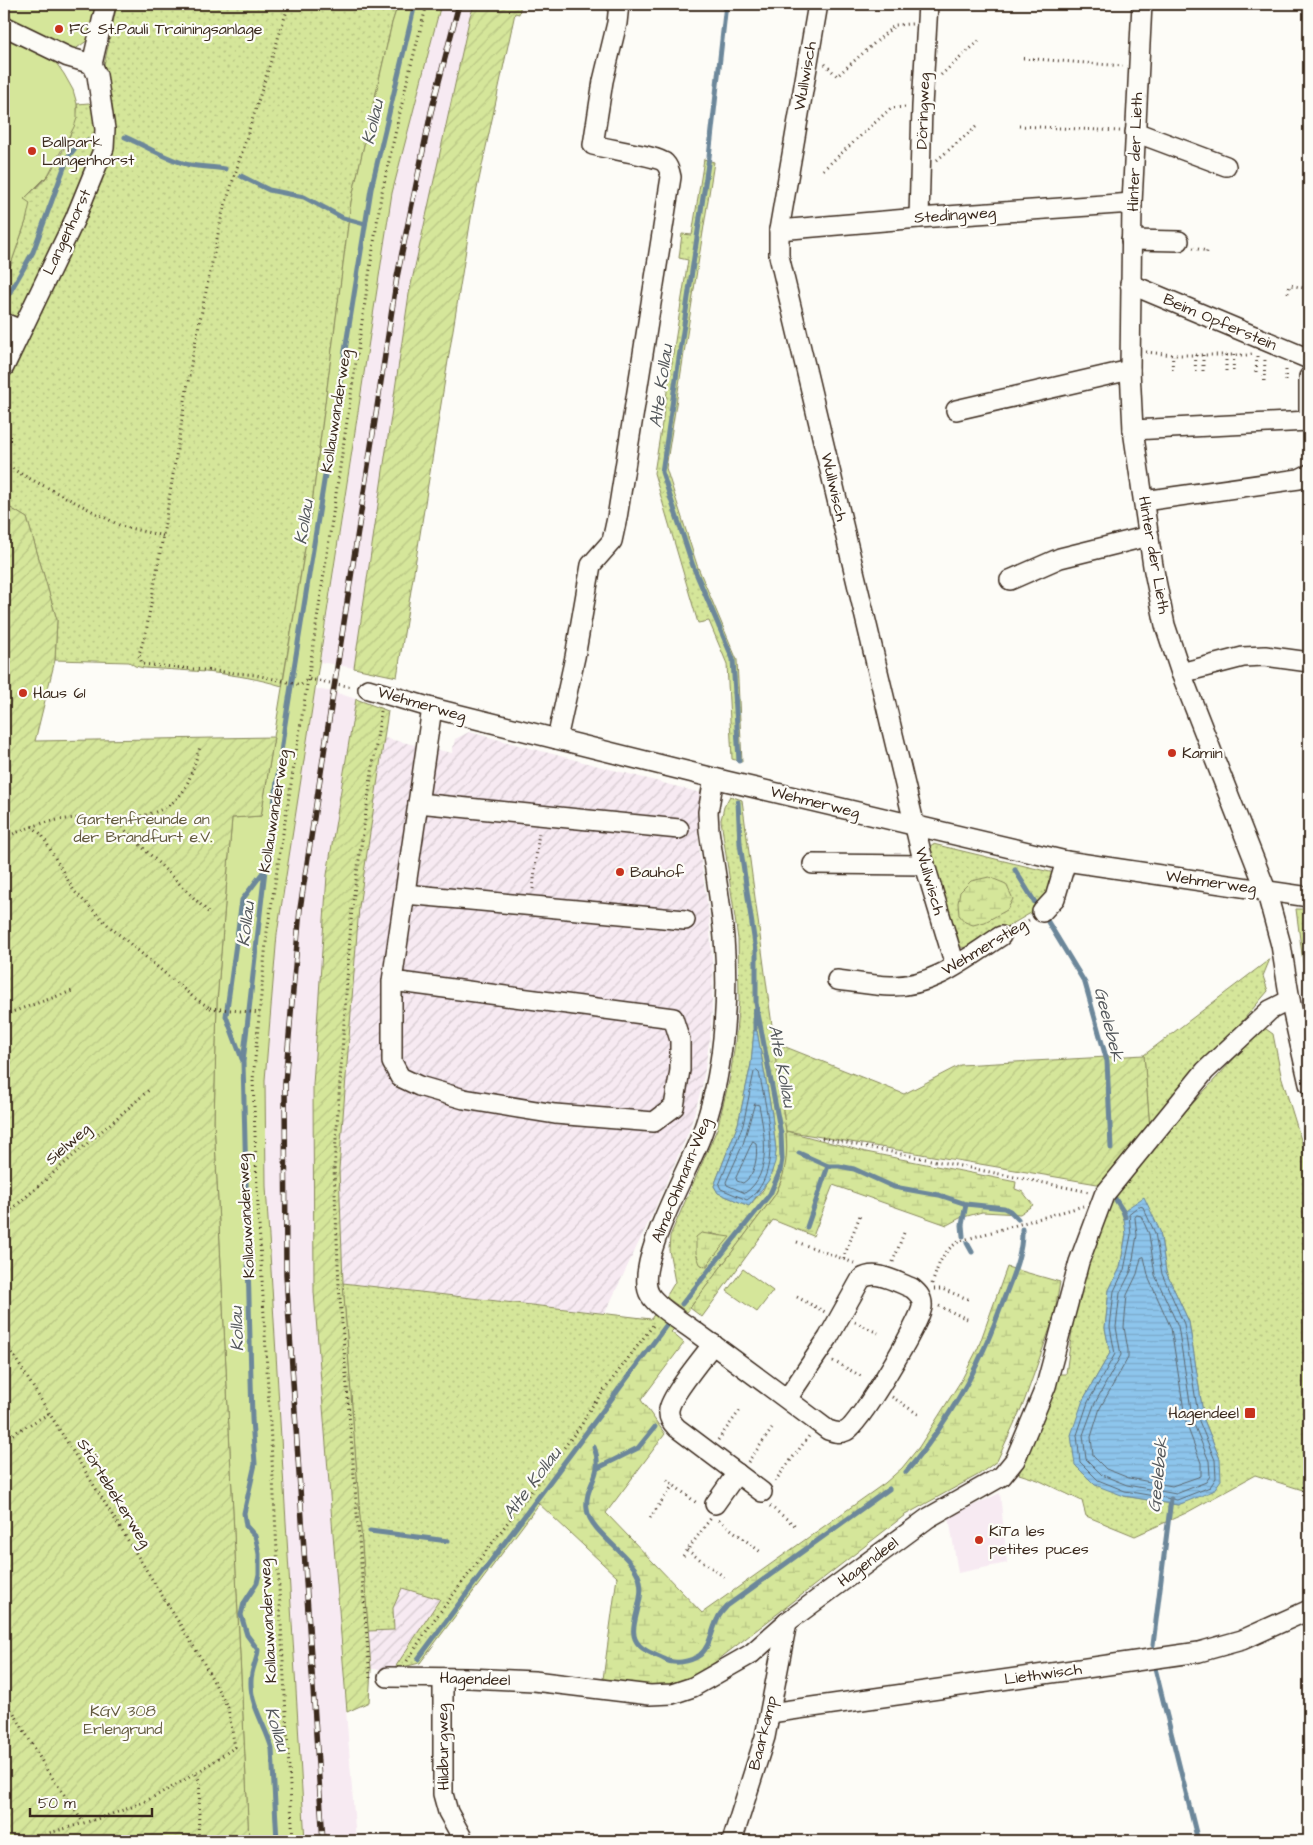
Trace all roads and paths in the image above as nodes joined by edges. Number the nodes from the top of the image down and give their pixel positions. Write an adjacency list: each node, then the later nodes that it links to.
1 (106, 4): 13 (street)
2 (289, 4): 58 (path)
3 (427, 4): 63 (path, Kollauwanderweg)
4 (618, 4): 66 (street)
5 (818, 4): 11 (street, Wullwisch)
6 (928, 4): 8 (street, Döringweg)
7 (1142, 4): 14 (street, Hinter der Lieth)
8 (927, 23): 11 (path); 15 (street, Döringweg)
9 (4, 26): 13 (street)
10 (980, 40): 15 (path)
11 (809, 55): 24 (street, Wullwisch)
12 (1023, 58): 14 (path)
13 (92, 64): 30 (street, Langenhorst)
14 (1139, 67): 18 (street, Hinter der Lieth)
15 (922, 98): 20 (path); 21 (street, Döringweg)
16 (977, 126): 21 (path)
17 (1019, 126): 18 (path)
18 (1135, 132): 19 (street); 22 (street, Hinter der Lieth)
19 (1226, 166)
20 (822, 170)
21 (921, 174): 23 (street, Döringweg)
22 (1132, 203): 23 (street, Stedingweg); 25 (street, Hinter der Lieth)
23 (920, 218): 24 (street, Stedingweg)
24 (779, 230): 73 (street, Wullwisch)
25 (1131, 240): 26 (street); 27 (street, Hinter der Lieth)
26 (1179, 242)
27 (1130, 284): 31 (street, Hinter der Lieth); 38 (street, Beim Opferstein)
28 (1309, 289): 29 (path)
29 (1288, 293)
30 (12, 327): 40 (street, Langenhorst)
31 (1130, 350): 32 (path); 41 (street, Hinter der Lieth)
32 (1173, 355): 33 (path); 42 (path)
33 (1196, 355): 34 (path); 43 (path)
34 (1203, 355): 35 (path); 44 (path)
35 (1226, 355): 36 (path); 45 (path)
36 (1234, 356): 46 (path); 47 (path)
37 (1265, 356): 49 (path)
38 (1309, 359)
39 (1286, 363): 50 (path)
40 (4, 367)
41 (1130, 370): 51 (street); 54 (street, Hinter der Lieth)
42 (1172, 370)
43 (1195, 370)
44 (1203, 371)
45 (1226, 371)
46 (1233, 372)
47 (1256, 372)
48 (1309, 377): 52 (street)
49 (1264, 381)
50 (1286, 381)
51 (956, 410)
52 (1309, 417)
53 (1309, 421): 54 (street)
54 (1133, 430): 57 (street, Hinter der Lieth)
55 (4, 463): 58 (path)
56 (1309, 474): 57 (street)
57 (1144, 500): 59 (street, Hinter der Lieth)
58 (163, 536): 63 (path)
59 (1149, 536): 60 (street); 62 (street, Hinter der Lieth)
60 (1010, 580)
61 (1309, 662): 62 (street)
62 (1181, 674): 79 (street, Hinter der Lieth)
63 (308, 678): 64 (path); 93 (path, Kollauwanderweg)
64 (377, 692): 65 (street, Wehmerweg); 136 (path)
65 (432, 708): 66 (street, Wehmerweg); 69 (street)
66 (557, 739): 68 (street, Wehmerweg)
67 (200, 747): 71 (path)
68 (714, 778): 73 (street, Wehmerweg); 108 (street, Alma-Ohlmann-Weg)
69 (418, 803): 70 (street); 80 (street)
70 (540, 815): 74 (street); 82 (path)
71 (114, 819): 72 (path); 84 (path)
72 (32, 826): 75 (path); 93 (path, bridge)
73 (915, 826): 76 (street, Wehmerweg); 78 (street, Wullwisch)
74 (680, 829)
75 (4, 838)
76 (1066, 861): 79 (street, Wehmerweg); 83 (street, Wehmerstieg)
77 (813, 864): 78 (street)
78 (925, 865): 87 (street, Wullwisch)
79 (1266, 890): 81 (street); 92 (street, Hinter der Lieth)
80 (405, 894): 82 (street); 89 (street)
81 (1309, 897)
82 (532, 906): 85 (street)
83 (1042, 912): 86 (path, Wehmerstieg)
84 (209, 913)
85 (685, 920)
86 (1001, 936): 87 (street, Wehmerstieg)
87 (955, 965): 88 (street, Wehmerstieg)
88 (837, 980)
89 (392, 981): 89 (street)
90 (75, 990): 91 (path)
91 (4, 999)
92 (1290, 1000): 94 (street, Hinter der Lieth); 97 (street, Hagendeel)
93 (260, 1013): 144 (path, Kollauwanderweg)
94 (1309, 1084)
95 (149, 1090): 99 (path, Sielweg)
96 (822, 1138): 97 (path)
97 (1102, 1201): 106 (path); 135 (street, Hagendeel)
98 (861, 1213): 102 (path)
99 (4, 1216)
100 (905, 1230): 104 (path)
101 (798, 1242): 102 (path)
102 (844, 1259): 103 (path)
103 (866, 1276): 104 (street); 109 (street)
104 (886, 1278): 107 (street)
105 (797, 1297): 109 (path)
106 (968, 1298)
107 (922, 1300): 110 (path); 116 (street, Alma-Ohlmann-Weg)
108 (659, 1310): 113 (street, Alma-Ohlmann-Weg); 136 (path)
109 (840, 1318): 111 (path); 114 (street)
110 (967, 1319)
111 (878, 1333)
112 (4, 1340): 119 (path, Störtebekerweg)
113 (713, 1344): 117 (street, Alma-Ohlmann-Weg); 124 (street)
114 (819, 1353): 115 (path); 117 (street)
115 (861, 1376)
116 (878, 1389): 120 (path); 121 (street, Alma-Ohlmann-Weg)
117 (787, 1399): 121 (street, Alma-Ohlmann-Weg)
118 (741, 1409): 124 (path)
119 (50, 1413): 123 (path); 140 (path, Störtebekerweg)
120 (918, 1414)
121 (819, 1423): 127 (path)
122 (772, 1429): 125 (path)
123 (4, 1439)
124 (709, 1452): 125 (street)
125 (738, 1474): 127 (street); 128 (street)
126 (673, 1485): 129 (path)
127 (767, 1494): 130 (path)
128 (715, 1504): 131 (path)
129 (650, 1518)
130 (797, 1527)
131 (687, 1550): 132 (path); 133 (path)
132 (683, 1556)
133 (727, 1579)
134 (1309, 1610): 139 (street, Liethwisch)
135 (787, 1622): 137 (street, Hagendeel); 139 (street, Baarkamp)
136 (393, 1677): 137 (street, Hagendeel)
137 (443, 1678): 145 (street, Hildburgweg)
138 (4, 1696): 141 (path)
139 (770, 1713): 146 (street, Baarkamp)
140 (196, 1774): 141 (path); 143 (path)
141 (83, 1822): 142 (path)
142 (15, 1841)
143 (198, 1841)
144 (293, 1841)
145 (464, 1841)
146 (732, 1841)

